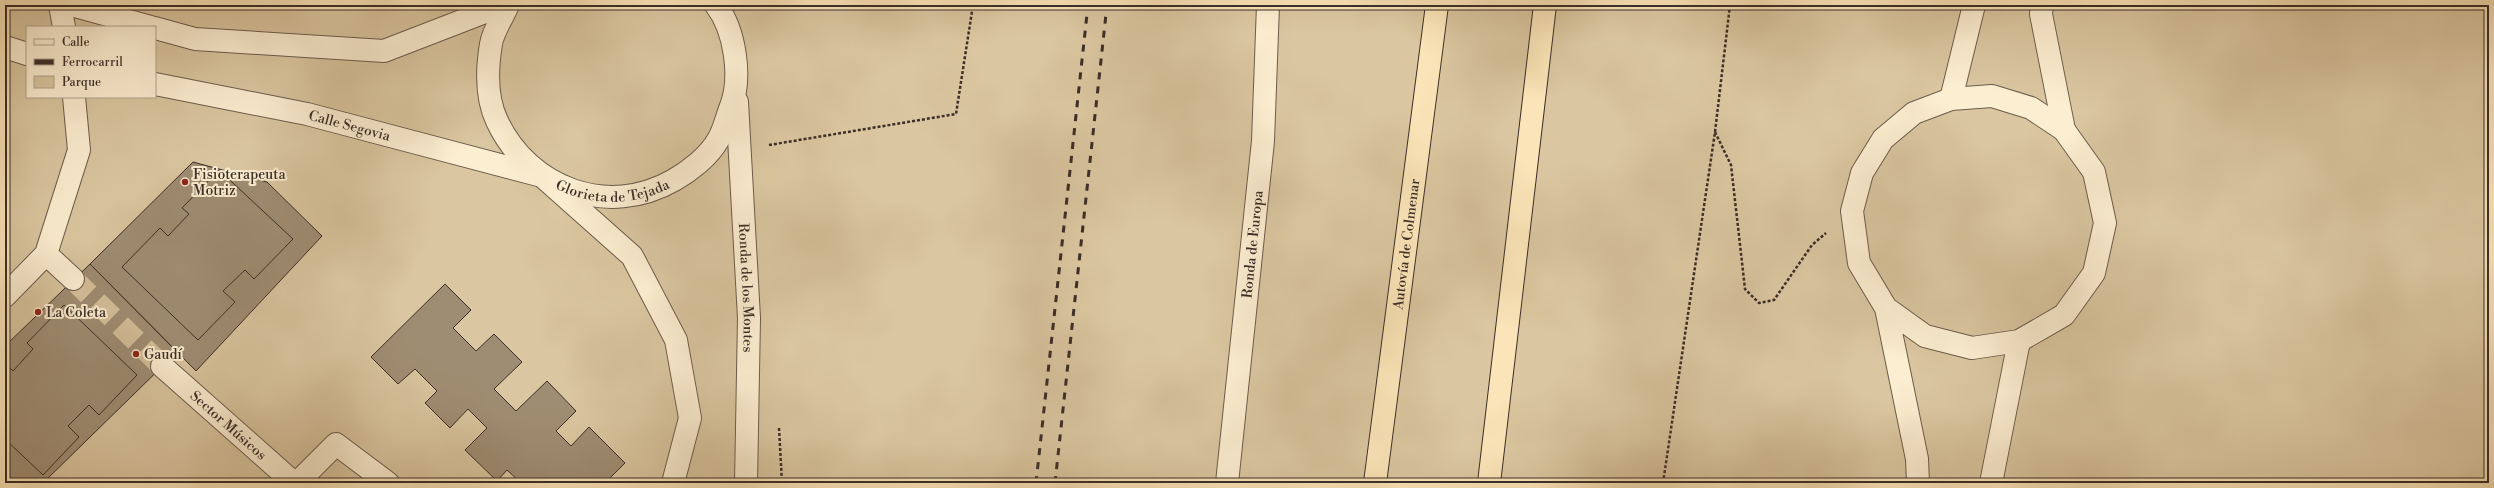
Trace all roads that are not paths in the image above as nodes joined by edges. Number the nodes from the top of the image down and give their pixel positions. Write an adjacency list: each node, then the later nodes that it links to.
1 (60, 5): 11 (street)
2 (71, 5): 12 (street)
3 (503, 5): 13 (street)
4 (508, 5): 21 (street, Glorieta de Tejada)
5 (1268, 5): 32 (street, Ronda de Europa)
6 (1437, 5): 33 (highway, Autovía de Colmenar)
7 (1544, 5): 34 (highway)
8 (1974, 5): 19 (street)
9 (2042, 5): 20 (street)
10 (718, 6): 17 (street, Glorieta de Tejada)
11 (64, 26)
12 (147, 26)
13 (156, 28)
14 (5, 47): 15 (street)
15 (26, 54)
16 (156, 84): 21 (street, Calle Segovia)
17 (736, 92): 21 (street, Glorieta de Tejada); 31 (street, Ronda de los Montes)
18 (74, 98): 22 (street)
19 (1951, 99): 20 (street); 25 (street)
20 (2064, 130): 26 (street)
21 (542, 176): 30 (street)
22 (46, 254): 23 (street); 24 (street)
23 (73, 279)
24 (5, 296)
25 (1886, 308): 26 (street); 35 (street)
26 (2019, 341): 36 (street)
27 (162, 366): 28 (street, Sector Músicos)
28 (296, 483): 29 (street)
29 (388, 483)
30 (673, 483)
31 (746, 483)
32 (1227, 483)
33 (1375, 483)
34 (1489, 483)
35 (1918, 483)
36 (1991, 483)

